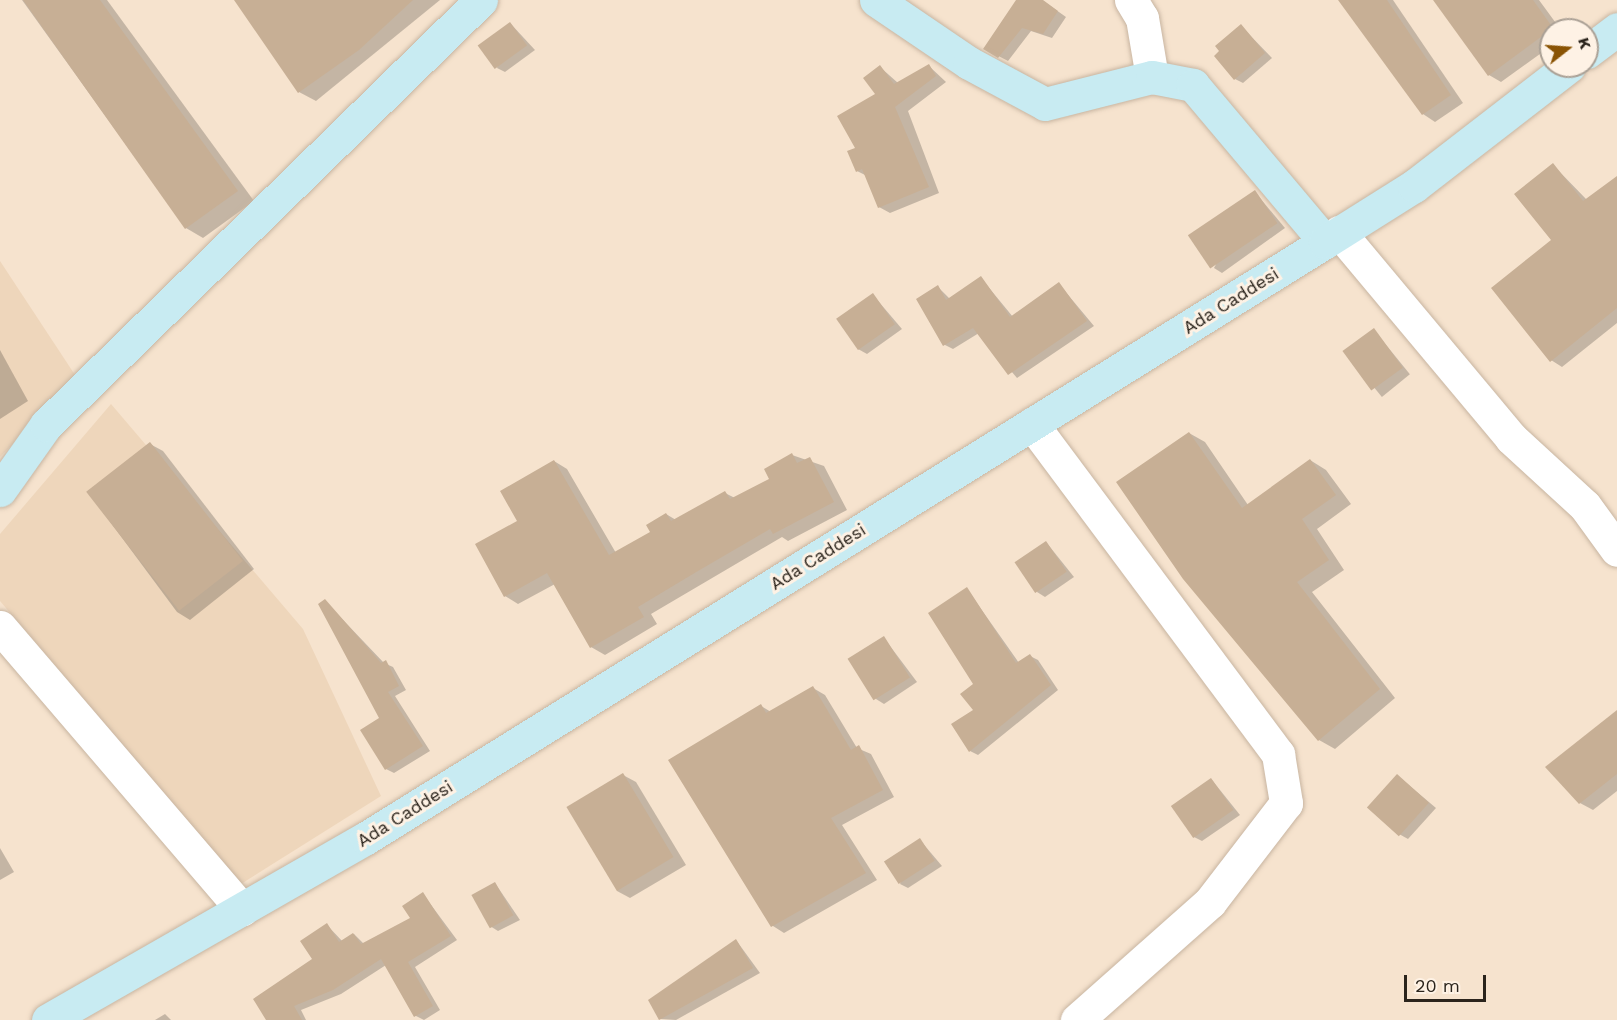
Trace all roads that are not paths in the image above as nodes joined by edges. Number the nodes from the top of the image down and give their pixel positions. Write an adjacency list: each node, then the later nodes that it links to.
1 (481, 0): 10 (main road)
2 (876, 0): 6 (main road)
3 (1131, 0): 6 (street)
4 (1617, 29): 5 (main road)
5 (1599, 43)
6 (1152, 77): 8 (main road)
7 (1554, 78): 8 (main road, Ada Caddesi)
8 (1332, 237): 9 (main road, Ada Caddesi); 11 (street)
9 (1032, 424): 13 (main road, Ada Caddesi); 15 (street)
10 (0, 490)
11 (1617, 550)
12 (0, 627): 13 (street)
13 (242, 909): 14 (main road, Ada Caddesi)
14 (48, 1020)
15 (1077, 1020)

